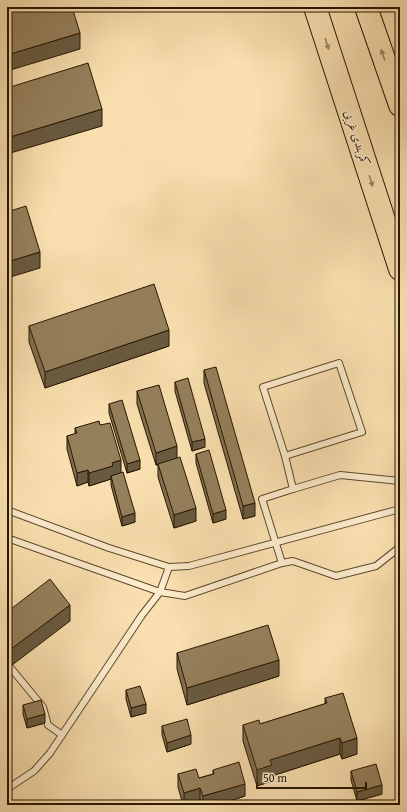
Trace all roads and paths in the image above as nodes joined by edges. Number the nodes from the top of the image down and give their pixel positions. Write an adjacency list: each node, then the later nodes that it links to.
1 (315, 7): 4 (highway, کمربندی غربی, one-way to 4)
2 (366, 7): 3 (highway, one-way to 2)
3 (400, 105)
4 (400, 269)
5 (285, 456): 5 (lane); 7 (lane)
6 (400, 481): 7 (lane)
7 (293, 489): 11 (lane)
8 (7, 510): 14 (lane)
9 (400, 510): 11 (lane)
10 (7, 538): 15 (lane)
11 (276, 544): 13 (lane); 14 (lane)
12 (400, 547): 13 (lane)
13 (282, 563): 15 (lane)
14 (168, 567): 15 (lane)
15 (160, 592): 17 (lane)
16 (10, 667): 17 (lane)
17 (62, 735): 18 (lane)
18 (7, 788)

